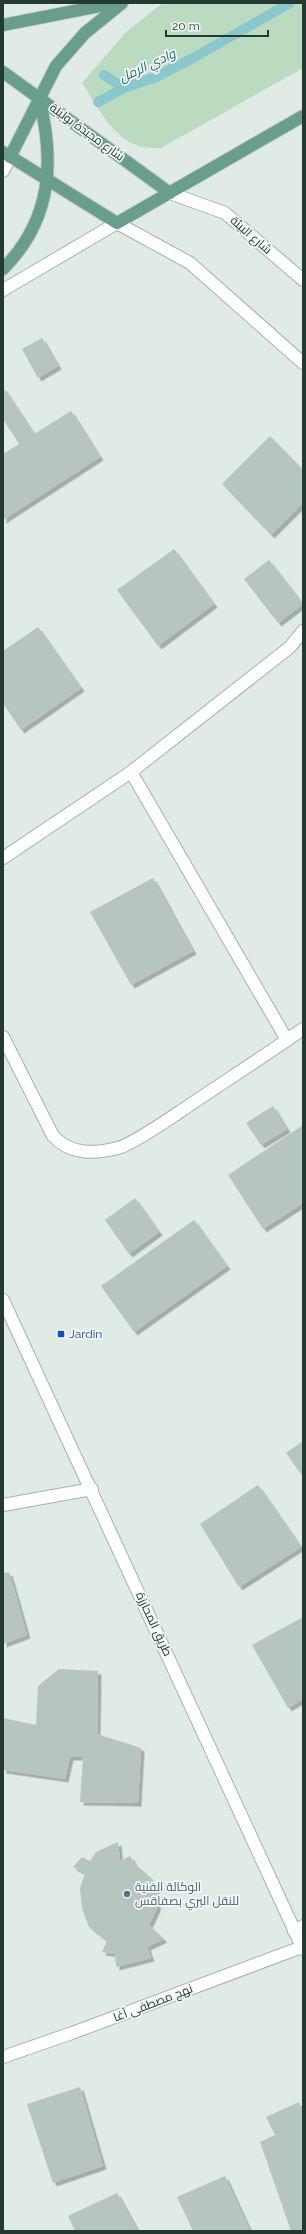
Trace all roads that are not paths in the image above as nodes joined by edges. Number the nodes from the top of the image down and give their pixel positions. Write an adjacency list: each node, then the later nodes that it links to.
1 (115, 3): 3 (main road)
2 (122, 3): 5 (main road)
3 (3, 25)
4 (3, 72): 5 (main road, شارع مجيدة بوليلة)
5 (39, 98): 7 (main road); 9 (main road); 10 (main road, شارع مجيدة بوليلة)
6 (303, 116): 10 (main road)
7 (7, 155): 8 (street); 9 (main road)
8 (3, 171)
9 (47, 180): 11 (main road); 12 (main road)
10 (170, 193): 11 (main road); 13 (street, شارع البيئة)
11 (117, 223): 14 (street); 15 (street)
12 (3, 269)
13 (303, 280)
14 (3, 290)
15 (303, 363)
16 (303, 631): 17 (street)
17 (131, 772): 18 (street); 21 (street)
18 (3, 858)
19 (303, 1029): 21 (street)
20 (3, 1037): 21 (street)
21 (287, 1040)
22 (3, 1300): 23 (street, طريق المحارزة)
23 (92, 1489): 24 (street); 25 (street, طريق المحارزة)
24 (3, 1505)
25 (299, 1928): 26 (street, طريق المحارزة)
26 (302, 1948): 27 (street, نهج مصطفى آغا)
27 (3, 2057)

